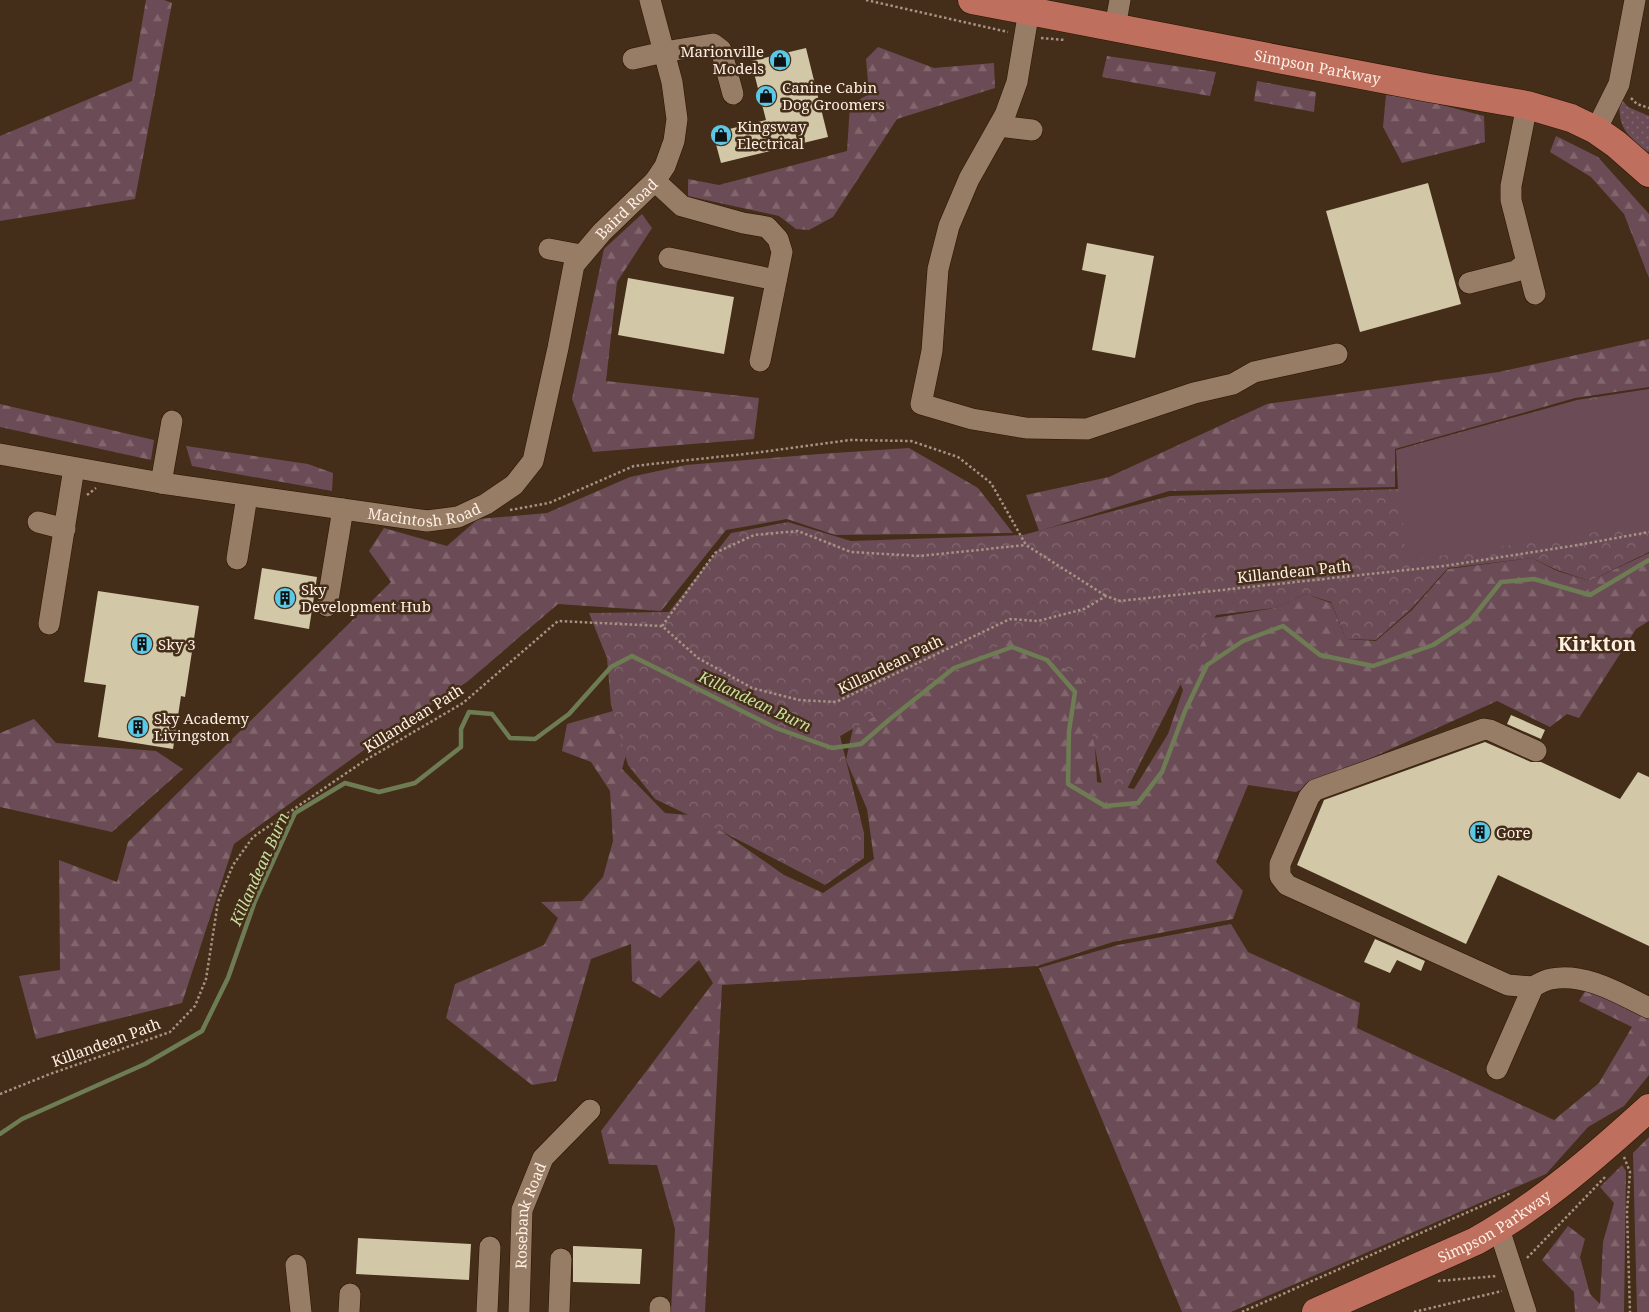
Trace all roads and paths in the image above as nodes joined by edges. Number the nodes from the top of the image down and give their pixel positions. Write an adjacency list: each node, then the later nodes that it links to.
1 (650, 0): 7 (street, Baird Road)
2 (972, 0): 5 (main road, Simpson Parkway)
3 (1120, 0): 6 (street)
4 (1634, 0): 13 (street)
5 (1029, 10): 6 (main road, Simpson Parkway); 11 (street)
6 (1115, 27): 10 (main road, Simpson Parkway)
7 (664, 52): 8 (street); 9 (street); 15 (street, Baird Road)
8 (633, 59)
9 (733, 94)
10 (1527, 105): 13 (main road, Simpson Parkway); 19 (street)
11 (999, 126): 12 (street); 23 (street)
12 (1032, 130)
13 (1596, 130): 14 (main road, Simpson Parkway)
14 (1649, 173)
15 (655, 181): 17 (street, Baird Road); 20 (street)
16 (549, 248): 17 (street)
17 (581, 255): 25 (street, Baird Road)
18 (669, 258): 20 (street)
19 (1526, 263): 21 (street); 22 (street)
20 (776, 280): 24 (street)
21 (1469, 283)
22 (1535, 294)
23 (1337, 354)
24 (760, 360)
25 (544, 413): 31 (street, Macintosh Road)
26 (172, 421): 29 (street)
27 (0, 454): 28 (street, Macintosh Road)
28 (74, 468): 29 (street, Macintosh Road); 34 (street)
29 (161, 483): 30 (street, Macintosh Road)
30 (247, 496): 32 (street, Macintosh Road); 37 (street)
31 (486, 504): 32 (street, Macintosh Road); 36 (path)
32 (343, 509): 39 (street)
33 (38, 522): 34 (street)
34 (65, 529): 40 (street)
35 (1649, 532): 38 (path, Killandean Path)
36 (1026, 545): 38 (path); 41 (path)
37 (237, 559)
38 (1106, 596): 41 (path, Killandean Path)
39 (327, 606)
40 (49, 624)
41 (662, 626): 46 (path, Killandean Path)
42 (1536, 751): 43 (street)
43 (1533, 987): 44 (street); 45 (street)
44 (1649, 1008)
45 (1497, 1069)
46 (0, 1094)
47 (1649, 1108): 52 (main road, Simpson Parkway)
48 (590, 1110): 60 (street, Rosebank Road)
49 (1618, 1164): 66 (path)
50 (1611, 1170): 57 (path)
51 (1519, 1190): 62 (path)
52 (1498, 1228): 57 (street); 63 (main road, Simpson Parkway)
53 (490, 1247): 59 (street)
54 (561, 1259): 61 (street)
55 (296, 1265): 58 (street)
56 (1437, 1281): 57 (path)
57 (1516, 1281): 64 (path); 65 (street)
58 (301, 1312)
59 (488, 1312)
60 (519, 1312)
61 (560, 1312)
62 (1242, 1312)
63 (1316, 1312)
64 (1414, 1312)
65 (1526, 1312)
66 (1630, 1312)

